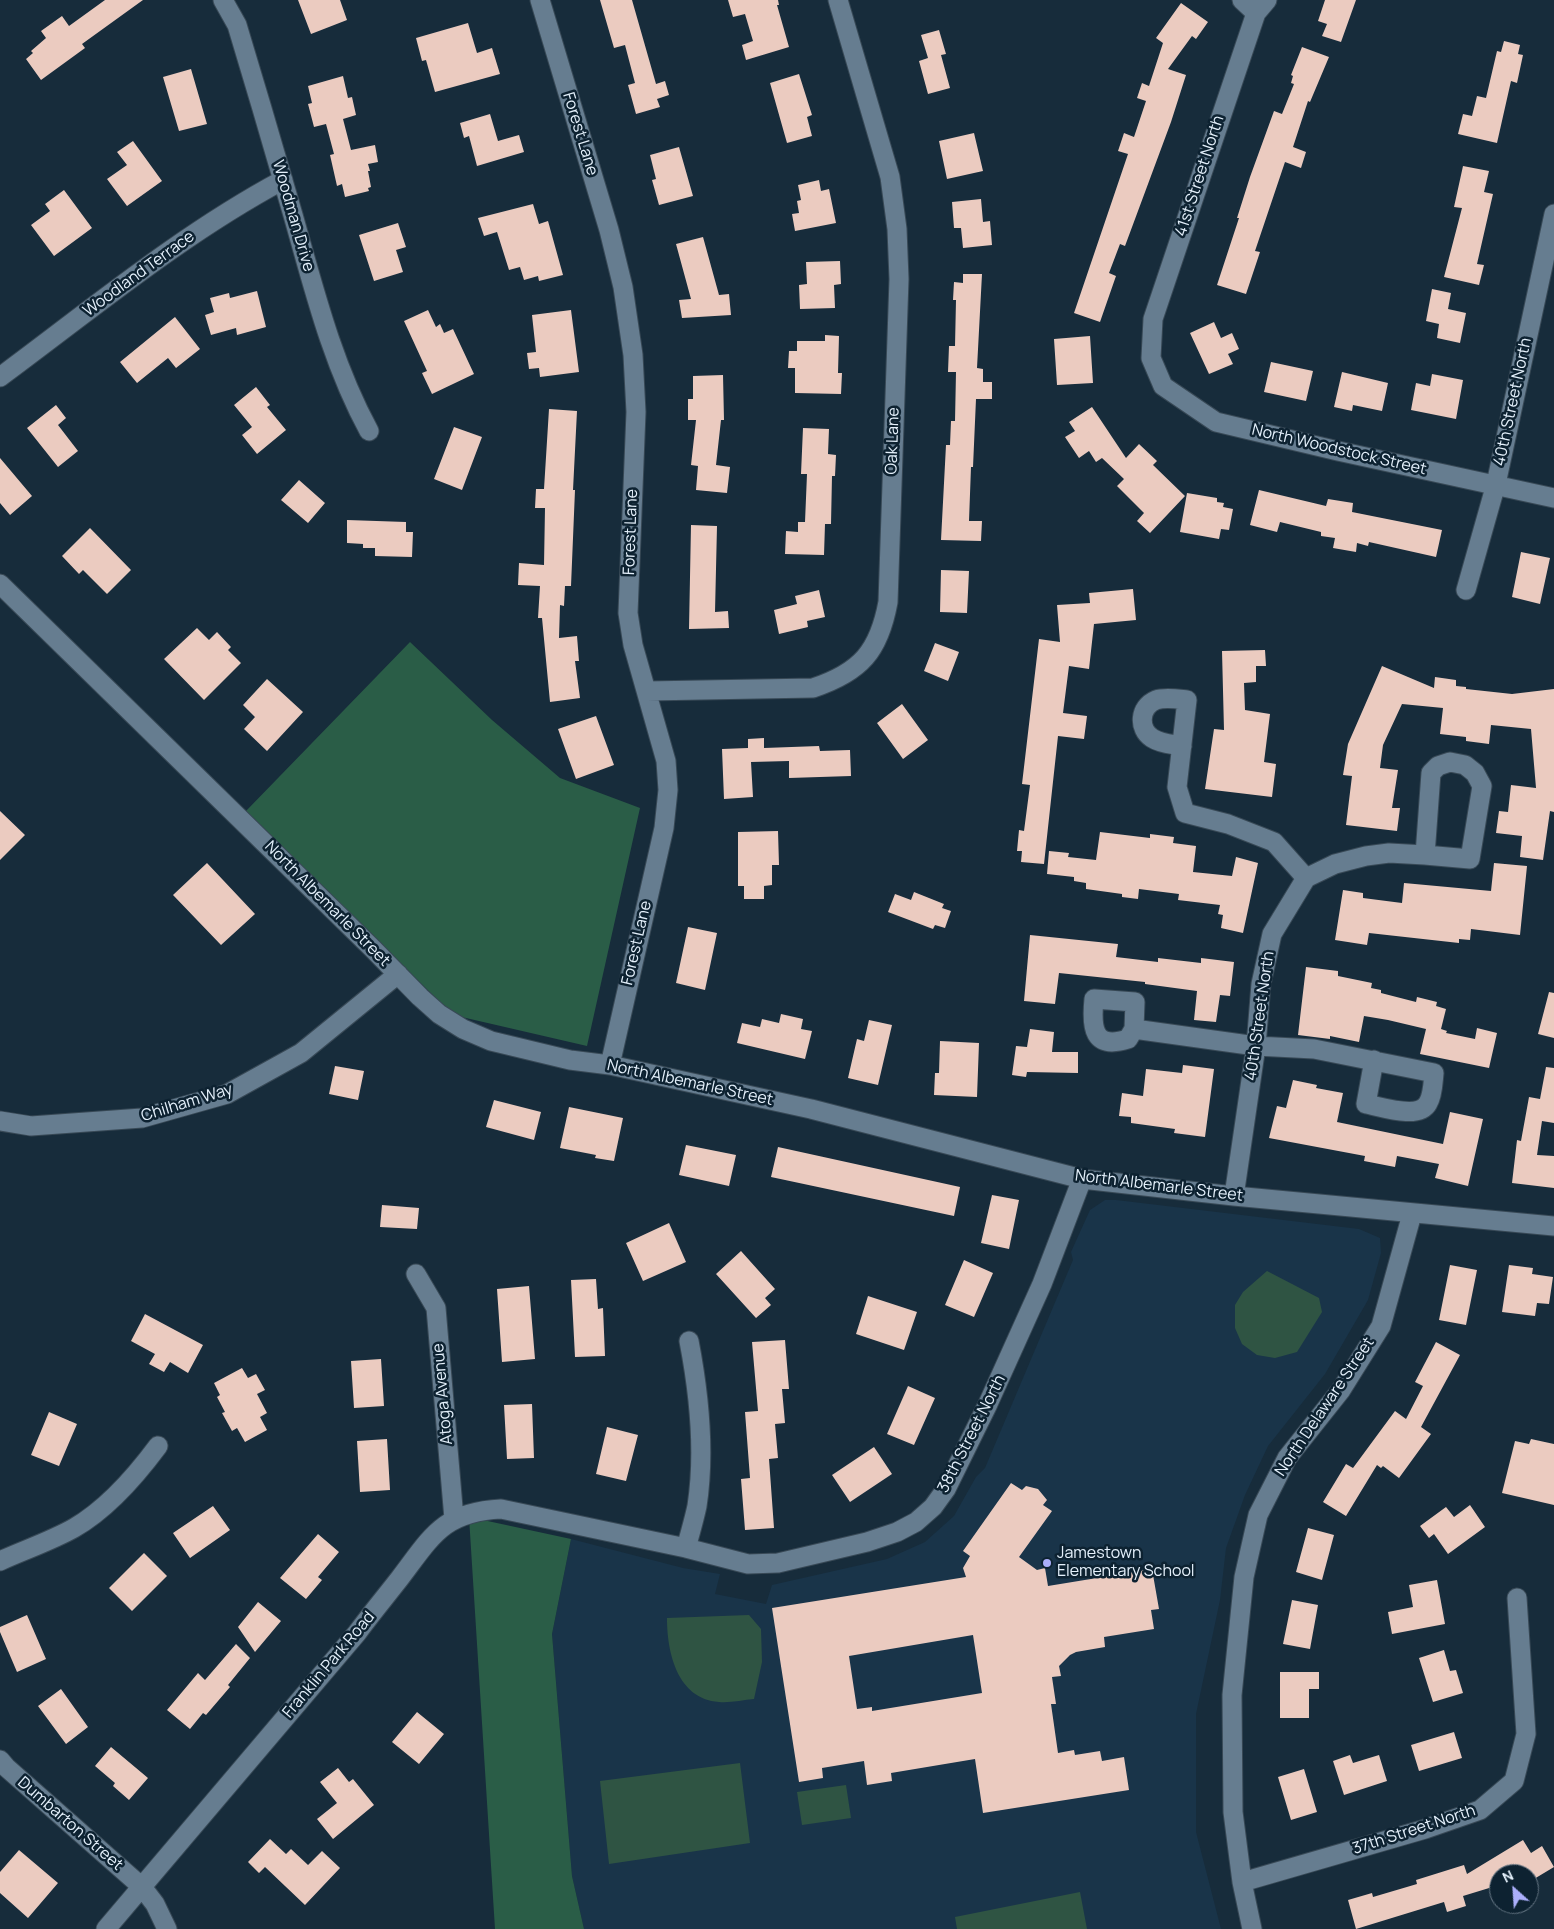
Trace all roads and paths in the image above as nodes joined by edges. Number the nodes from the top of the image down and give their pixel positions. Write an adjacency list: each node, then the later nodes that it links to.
1 (223, 0): 6 (street, Woodman Drive)
2 (540, 0): 15 (street, Forest Lane)
3 (838, 0): 15 (street, Oak Lane)
4 (1242, 0): 5 (street)
5 (1261, 7): 8 (street, 41st Street North)
6 (283, 180): 9 (street, Woodland Terrace); 10 (street, Woodman Drive)
7 (1554, 214): 11 (street, 40th Street North)
8 (1151, 358): 11 (street, North Woodstock Street)
9 (0, 377)
10 (369, 431)
11 (1496, 484): 12 (street, North Woodstock Street); 14 (street, 40th Street North)
12 (1554, 498)
13 (0, 584): 19 (street, North Albemarle Street)
14 (1466, 590)
15 (647, 691): 23 (street, Forest Lane)
16 (1182, 746): 18 (street)
17 (1425, 855): 17 (street); 18 (street)
18 (1306, 878): 21 (street, 40th Street North)
19 (398, 974): 23 (street, North Albemarle Street); 24 (street, Chilham Way)
20 (1134, 1029): 21 (street)
21 (1256, 1046): 22 (street); 26 (street, 40th Street North)
22 (1374, 1060)
23 (610, 1065): 25 (street, North Albemarle Street)
24 (0, 1122)
25 (1082, 1179): 26 (street, North Albemarle Street); 34 (street, 38th Street North)
26 (1234, 1196): 27 (street, North Albemarle Street)
27 (1412, 1214): 28 (street, North Albemarle Street); 38 (street, North Delaware Street)
28 (1554, 1226)
29 (416, 1274): 32 (street, Atoga Avenue)
30 (689, 1341): 34 (street)
31 (158, 1446): 35 (street)
32 (454, 1519): 33 (street, Franklin Park Road); 39 (street, Franklin Park Road)
33 (604, 1531): 34 (street, 38th Street North)
34 (686, 1548)
35 (0, 1561)
36 (1517, 1598): 38 (street, 37th Street North)
37 (0, 1760): 39 (street, Dumbarton Street)
38 (1242, 1882): 42 (street, North Delaware Street)
39 (142, 1887): 40 (street, Franklin Park Road); 41 (street, Dumbarton Street)
40 (106, 1929)
41 (167, 1929)
42 (1252, 1929)

